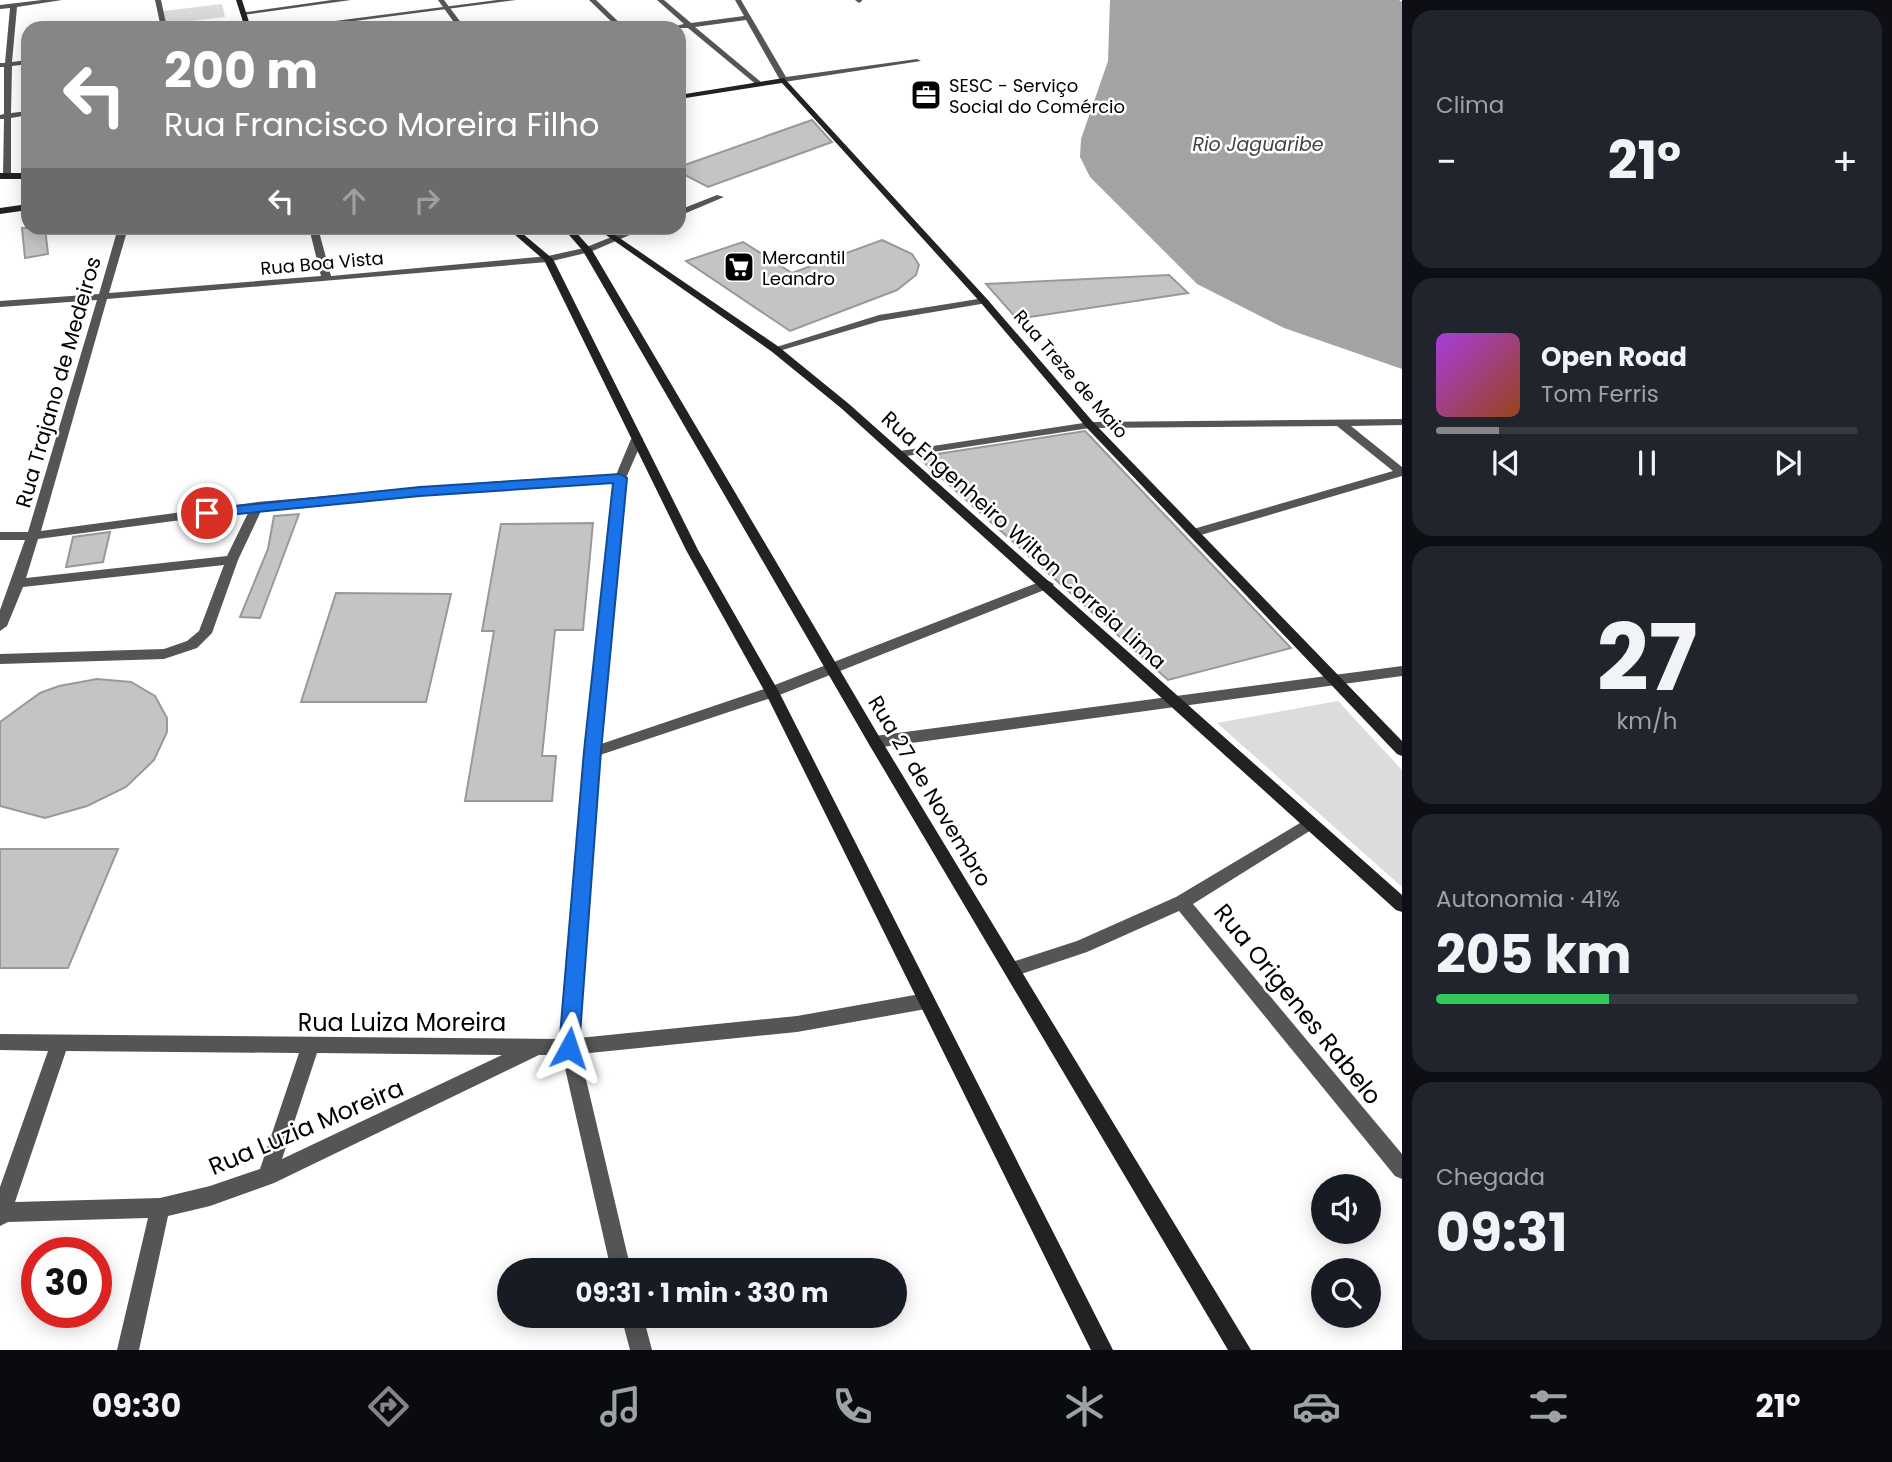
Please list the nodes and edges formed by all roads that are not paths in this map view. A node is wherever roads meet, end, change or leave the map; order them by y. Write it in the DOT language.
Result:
graph roads {
  1 [pos="59,0"];
  2 [pos="158,0"];
  3 [pos="239,0"];
  4 [pos="348,0"];
  5 [pos="441,0"];
  6 [pos="513,0"];
  7 [pos="592,0"];
  8 [pos="660,0"];
  9 [pos="738,0"];
  10 [pos="14,5"];
  11 [pos="0,7"];
  12 [pos="446,8"];
  13 [pos="243,13"];
  14 [pos="748,18"];
  15 [pos="162,21"];
  16 [pos="246,21"];
  17 [pos="341,21"];
  18 [pos="456,21"];
  19 [pos="614,21"];
  20 [pos="685,21"];
  21 [pos="686,22"];
  22 [pos="690,25"];
  23 [pos="686,26"];
  24 [pos="916,61"];
  25 [pos="4,65"];
  26 [pos="784,80"];
  27 [pos="758,84"];
  28 [pos="686,96"];
  29 [pos="21,114"];
  30 [pos="10,116"];
  31 [pos="0,117"];
  32 [pos="4,176"];
  33 [pos="0,184"];
  34 [pos="720,197"];
  35 [pos="21,208"];
  36 [pos="686,210"];
  37 [pos="0,211"];
  38 [pos="121,235"];
  39 [pos="315,235"];
  40 [pos="520,235"];
  41 [pos="573,235"];
  42 [pos="612,235"];
  43 [pos="622,235"];
  44 [pos="616,237"];
  45 [pos="587,250"];
  46 [pos="548,259"];
  47 [pos="327,279"];
  48 [pos="102,297"];
  49 [pos="984,301"];
  50 [pos="0,304"];
  51 [pos="775,349"];
  52 [pos="1339,422"];
  53 [pos="1402,422"];
  54 [pos="1090,425"];
  55 [pos="637,439"];
  56 [pos="900,454"];
  57 [pos="1402,472"];
  58 [pos="620,478"];
  59 [pos="257,506"];
  60 [pos="1194,533"];
  61 [pos="0,536"];
  62 [pos="33,536"];
  63 [pos="232,560"];
  64 [pos="18,583"];
  65 [pos="1047,584"];
  66 [pos="0,626"];
  67 [pos="0,659"];
  68 [pos="833,668"];
  69 [pos="1402,671"];
  70 [pos="1336,681"];
  71 [pos="772,692"];
  72 [pos="1174,701"];
  73 [pos="875,741"];
  74 [pos="1402,750"];
  75 [pos="593,751"];
  76 [pos="1310,823"];
  77 [pos="1182,902"];
  78 [pos="1402,905"];
  79 [pos="1012,969"];
  80 [pos="926,1001"];
  81 [pos="60,1041"];
  82 [pos="0,1042"];
  83 [pos="310,1046"];
  84 [pos="535,1047"];
  85 [pos="569,1048"];
  86 [pos="1402,1169"];
  87 [pos="267,1176"];
  88 [pos="160,1209"];
  89 [pos="1,1214"];
  90 [pos="618,1258"];
  91 [pos="635,1328"];
  92 [pos="128,1350"];
  93 [pos="641,1350"];
  94 [pos="1102,1350"];
  95 [pos="1240,1350"];
  1 -- 10 [label="street"];
  2 -- 15 [label="street"];
  3 -- 13 [label="main road"];
  4 -- 13 [label="street"];
  5 -- 12 [label="street"];
  6 -- 12 [label="street"];
  7 -- 19 [label="street"];
  8 -- 20 [label="street"];
  9 -- 14 [label="street, Rua Treze de Maio"];
  10 -- 11 [label="street"];
  10 -- 25 [label="street"];
  12 -- 17 [label="street"];
  12 -- 18 [label="street"];
  13 -- 16 [label="main road"];
  14 -- 22 [label="street"];
  14 -- 26 [label="street, Rua Treze de Maio"];
  21 -- 22 [label="street"];
  22 -- 23 [label="street"];
  22 -- 27 [label="street"];
  24 -- 26 [label="street"];
  25 -- 30 [label="street"];
  26 -- 27 [label="main road"];
  26 -- 49 [label="main road, Rua Treze de Maio"];
  27 -- 28 [label="main road"];
  29 -- 30 [label="street"];
  30 -- 31 [label="street"];
  30 -- 32 [label="street"];
  32 -- 33 [label="main road"];
  34 -- 36 [label="street"];
  35 -- 37 [label="main road"];
  38 -- 48 [label="street, Rua Trajano de Medeiros"];
  39 -- 47 [label="street"];
  40 -- 46 [label="main road"];
  41 -- 45 [label="main road, Rua 27 de Novembro"];
  42 -- 44 [label="main road, Rua Engenheiro Wilton Correia Lima"];
  43 -- 44 [label="street, Rua Boa Vista"];
  44 -- 45 [label="street, Rua Boa Vista"];
  44 -- 51 [label="main road, Rua Engenheiro Wilton Correia Lima"];
  45 -- 46 [label="street, Rua Boa Vista"];
  45 -- 68 [label="main road, Rua 27 de Novembro"];
  46 -- 47 [label="street, Rua Boa Vista"];
  46 -- 55 [label="main road"];
  47 -- 48 [label="street, Rua Boa Vista"];
  48 -- 50 [label="street, Rua Boa Vista"];
  48 -- 62 [label="street, Rua Trajano de Medeiros"];
  49 -- 51 [label="street"];
  49 -- 54 [label="main road, Rua Treze de Maio"];
  51 -- 56 [label="main road, Rua Engenheiro Wilton Correia Lima"];
  52 -- 53 [label="street"];
  52 -- 54 [label="street"];
  52 -- 57 [label="street"];
  54 -- 56 [label="street"];
  54 -- 60 [label="main road, Rua Treze de Maio"];
  55 -- 58 [label="street"];
  55 -- 71 [label="main road"];
  56 -- 65 [label="main road, Rua Engenheiro Wilton Correia Lima"];
  57 -- 60 [label="street"];
  58 -- 59 [label="street"];
  58 -- 75 [label="street"];
  59 -- 62 [label="street"];
  59 -- 63 [label="street"];
  60 -- 70 [label="main road, Rua Treze de Maio"];
  61 -- 62 [label="street"];
  62 -- 64 [label="street, Rua Trajano de Medeiros"];
  63 -- 64 [label="street"];
  63 -- 67 [label="street"];
  64 -- 66 [label="street, Rua Trajano de Medeiros"];
  65 -- 68 [label="street"];
  65 -- 72 [label="main road, Rua Engenheiro Wilton Correia Lima"];
  68 -- 71 [label="street"];
  68 -- 73 [label="main road, Rua 27 de Novembro"];
  69 -- 70 [label="street"];
  70 -- 72 [label="street"];
  70 -- 74 [label="main road, Rua Treze de Maio"];
  71 -- 75 [label="street"];
  71 -- 80 [label="main road"];
  72 -- 73 [label="street"];
  72 -- 76 [label="main road, Rua Engenheiro Wilton Correia Lima"];
  73 -- 79 [label="main road, Rua 27 de Novembro"];
  75 -- 85 [label="street"];
  76 -- 77 [label="street"];
  76 -- 78 [label="main road, Rua Engenheiro Wilton Correia Lima"];
  77 -- 79 [label="street"];
  77 -- 86 [label="street, Rua Origenes Rabelo"];
  79 -- 95 [label="main road, Rua 27 de Novembro"];
  80 -- 85 [label="street, Rua Luiza Moreira"];
  80 -- 94 [label="main road"];
  81 -- 82 [label="street, Rua Luiza Moreira"];
  81 -- 83 [label="street, Rua Luiza Moreira"];
  81 -- 89 [label="street"];
  83 -- 84 [label="street, Rua Luiza Moreira"];
  83 -- 87 [label="street"];
  84 -- 85 [label="street, Rua Luiza Moreira"];
  84 -- 87 [label="street, Rua Luzia Moreira"];
  85 -- 90 [label="street"];
  87 -- 88 [label="street, Rua Luzia Moreira"];
  88 -- 89 [label="street, Rua Luzia Moreira"];
  88 -- 92 [label="street"];
  91 -- 93 [label="street"];
}
